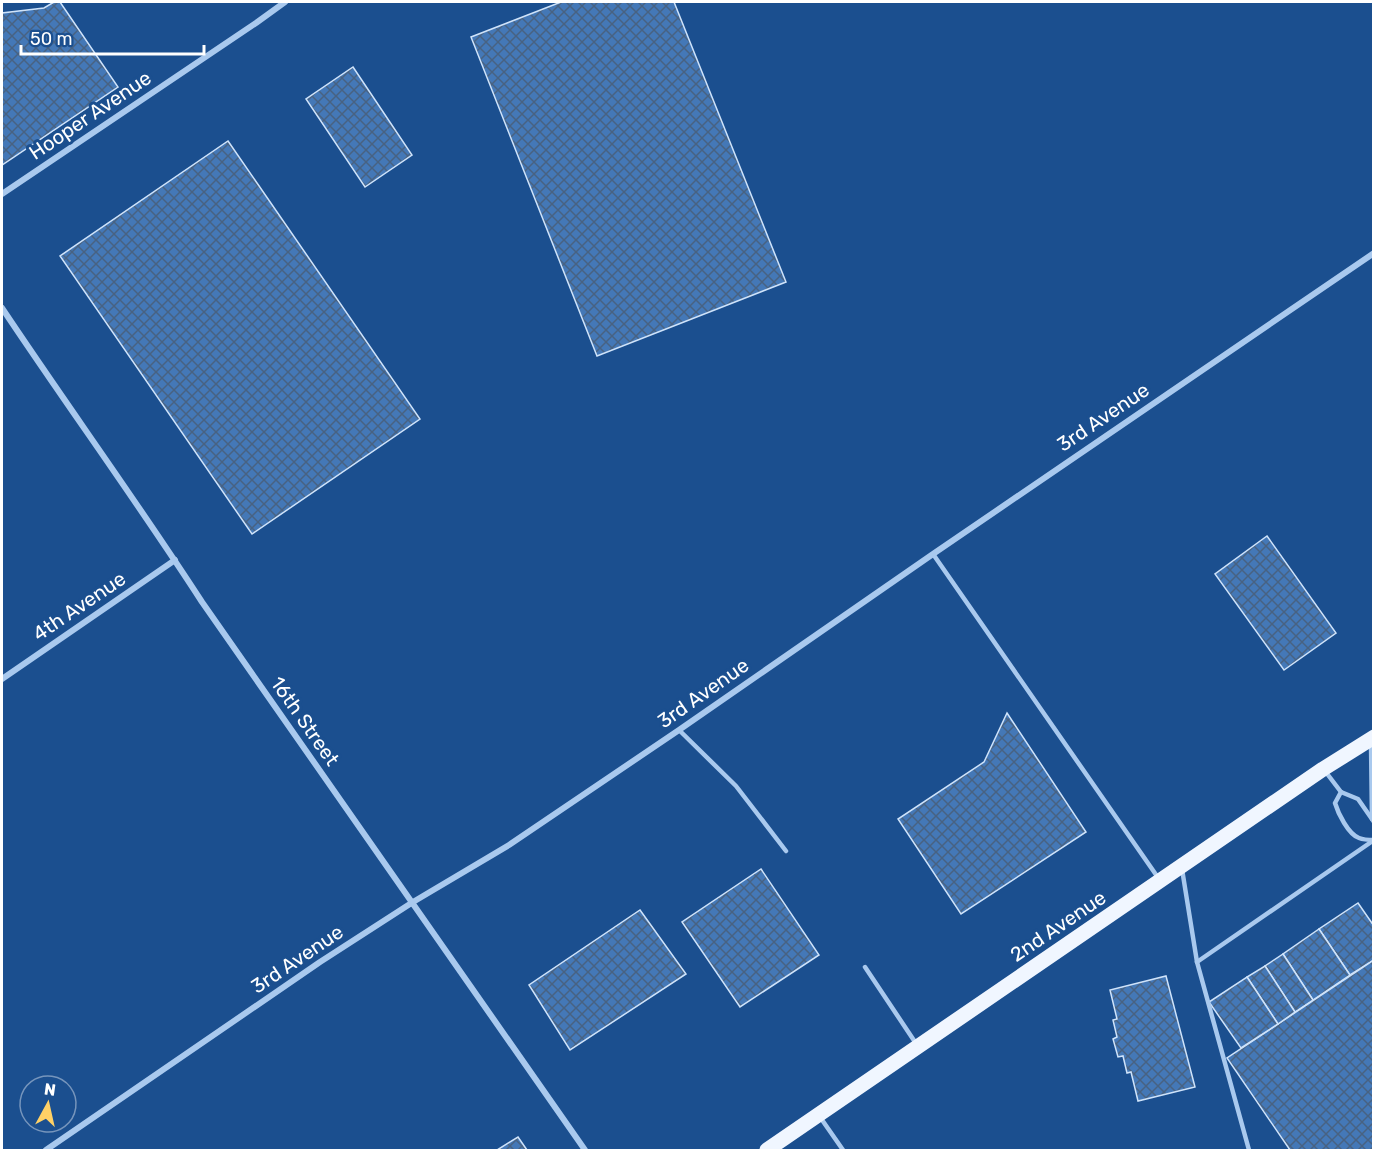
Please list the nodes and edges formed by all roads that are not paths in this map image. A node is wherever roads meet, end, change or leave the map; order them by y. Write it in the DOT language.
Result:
graph roads {
  1 [pos="285,2"];
  2 [pos="2,194"];
  3 [pos="1374,253"];
  4 [pos="2,308"];
  5 [pos="933,554"];
  6 [pos="175,560"];
  7 [pos="2,679"];
  8 [pos="679,730"];
  9 [pos="1372,738"];
  10 [pos="1323,769"];
  11 [pos="1341,792"];
  12 [pos="1373,821"];
  13 [pos="1374,840"];
  14 [pos="786,851"];
  15 [pos="1181,866"];
  16 [pos="1161,881"];
  17 [pos="413,902"];
  18 [pos="1197,962"];
  19 [pos="865,967"];
  20 [pos="918,1047"];
  21 [pos="818,1115"];
  22 [pos="46,1150"];
  23 [pos="585,1150"];
  24 [pos="766,1150"];
  25 [pos="843,1150"];
  26 [pos="1249,1150"];
  1 -- 2 [label="street, Hooper Avenue"];
  3 -- 5 [label="street, 3rd Avenue"];
  4 -- 6 [label="street, 16th Street"];
  5 -- 8 [label="street, 3rd Avenue"];
  5 -- 16 [label="lane"];
  6 -- 7 [label="street, 4th Avenue"];
  6 -- 17 [label="street, 16th Street"];
  8 -- 14 [label="lane"];
  8 -- 17 [label="street, 3rd Avenue"];
  9 -- 10 [label="main road, 2nd Avenue"];
  9 -- 12 [label="lane"];
  10 -- 11 [label="lane"];
  10 -- 15 [label="main road, 2nd Avenue"];
  11 -- 12 [label="lane"];
  11 -- 13 [label="lane"];
  13 -- 18 [label="lane"];
  15 -- 16 [label="main road, 2nd Avenue"];
  15 -- 18 [label="lane"];
  16 -- 20 [label="main road, 2nd Avenue"];
  17 -- 22 [label="street, 3rd Avenue"];
  17 -- 23 [label="street, 16th Street"];
  18 -- 26 [label="lane"];
  19 -- 20 [label="lane"];
  20 -- 21 [label="main road, 2nd Avenue"];
  21 -- 24 [label="main road, 2nd Avenue"];
  21 -- 25 [label="lane"];
}
